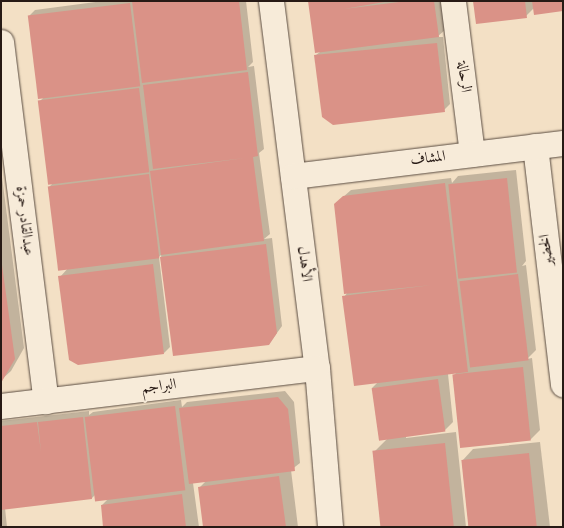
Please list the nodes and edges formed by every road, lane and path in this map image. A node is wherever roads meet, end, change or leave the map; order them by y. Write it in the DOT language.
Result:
graph roads {
  1 [pos="271,1"];
  2 [pos="453,1"];
  3 [pos="1,42"];
  4 [pos="563,143"];
  5 [pos="535,146"];
  6 [pos="472,154"];
  7 [pos="293,176"];
  8 [pos="317,368"];
  9 [pos="563,384"];
  10 [pos="46,401"];
  11 [pos="1,406"];
  12 [pos="327,487"];
  13 [pos="330,527"];
  14 [pos="336,527"];
  1 -- 7 [label="street, الأهدل"];
  2 -- 6 [label="street, الرحالة"];
  3 -- 10 [label="street, عبدالقادر حمزة"];
  4 -- 5 [label="street, المشاف"];
  5 -- 6 [label="street, المشاف"];
  5 -- 9 [label="street, الخضير"];
  6 -- 7 [label="street, المشاف"];
  7 -- 8 [label="street, الأهدل"];
  8 -- 10 [label="street, البراجم"];
  8 -- 12 [label="street, الأهدل"];
  10 -- 11 [label="street, البراجم"];
  12 -- 13 [label="street, الأهدل"];
  12 -- 14 [label="street"];
}
